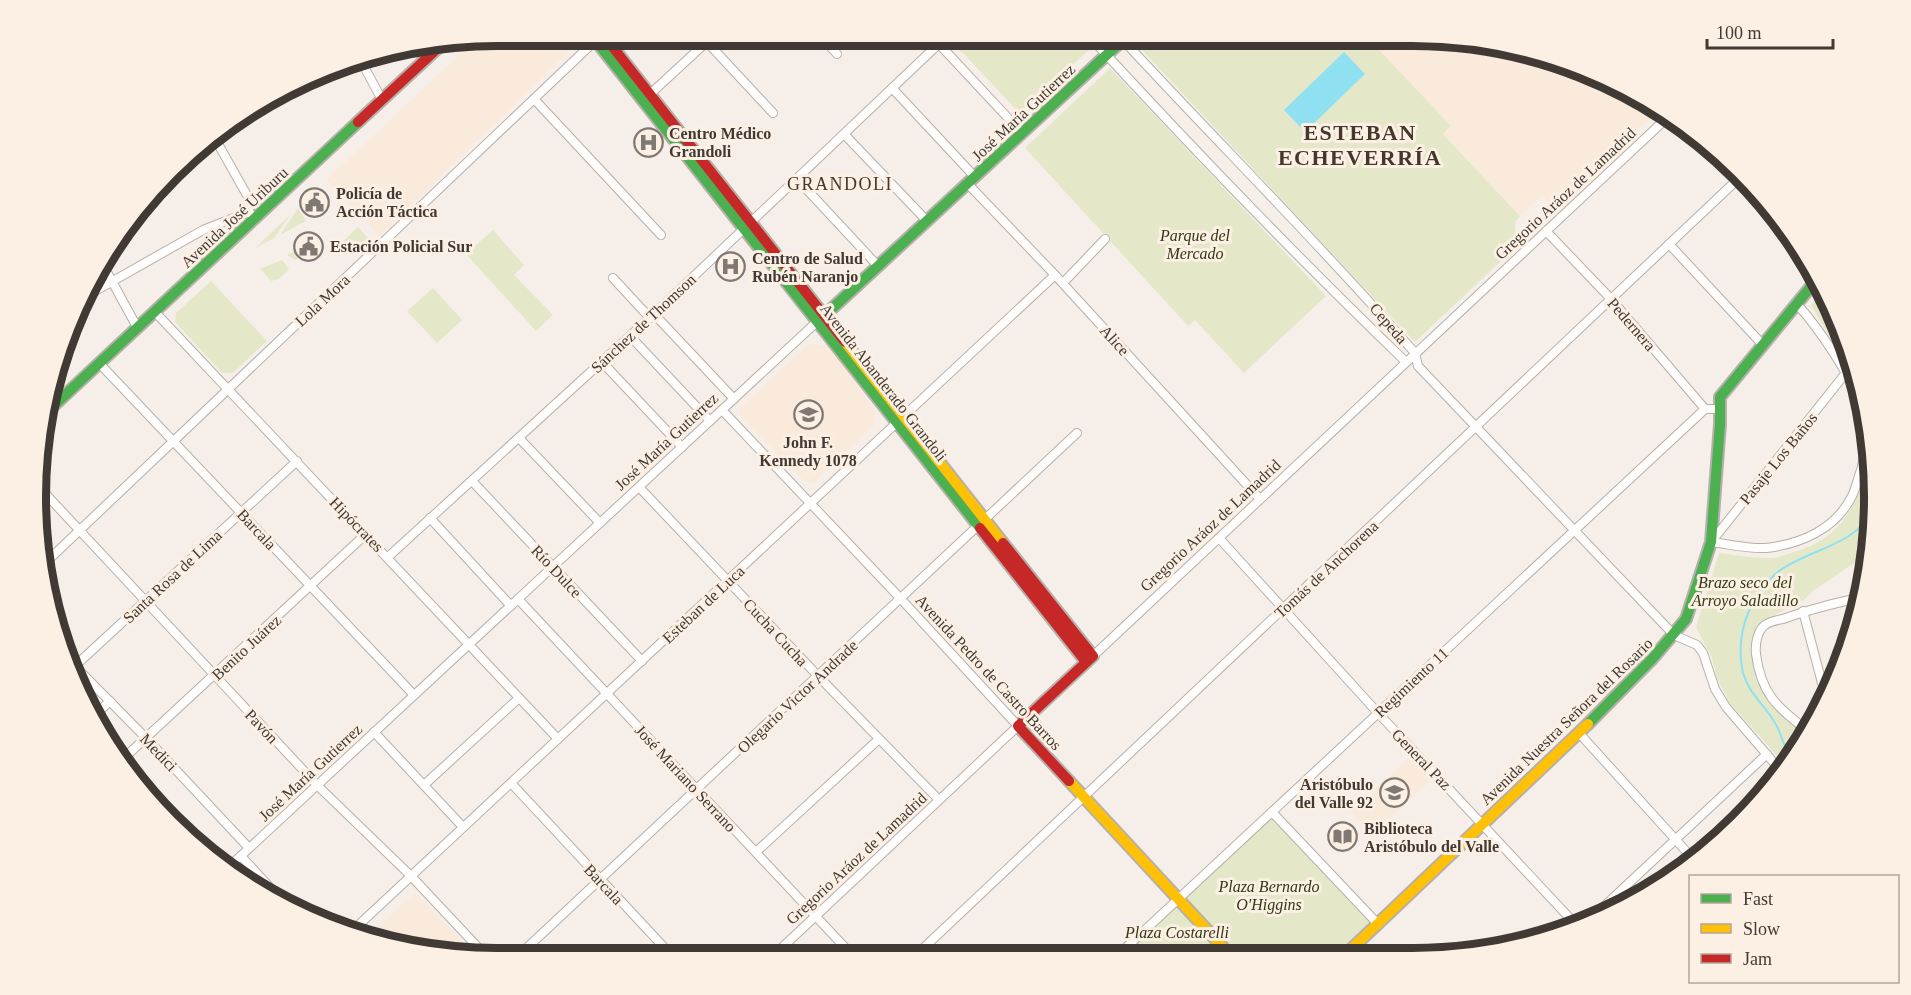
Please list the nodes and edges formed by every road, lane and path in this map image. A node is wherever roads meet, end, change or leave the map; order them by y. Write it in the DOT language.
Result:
graph roads {
  1 [pos="589,46"];
  2 [pos="605,46"];
  3 [pos="702,46"];
  4 [pos="716,46"];
  5 [pos="830,46"];
  6 [pos="937,46"];
  7 [pos="941,46"];
  8 [pos="1098,46"];
  9 [pos="1117,46"];
  10 [pos="1133,46"];
  11 [pos="435,51"];
  12 [pos="837,54"];
  13 [pos="1107,55"];
  14 [pos="364,67"];
  15 [pos="892,88"];
  16 [pos="646,97"];
  17 [pos="534,99"];
  18 [pos="382,100"];
  19 [pos="773,113"];
  20 [pos="1663,122"];
  21 [pos="1022,133"];
  22 [pos="844,134"];
  23 [pos="218,144"];
  24 [pos="797,179"];
  25 [pos="971,180"];
  26 [pos="1734,181"];
  27 [pos="252,215"];
  28 [pos="927,220"];
  29 [pos="747,226"];
  30 [pos="1546,231"];
  31 [pos="661,235"];
  32 [pos="1105,239"];
  33 [pos="1669,244"];
  34 [pos="878,266"];
  35 [pos="107,272"];
  36 [pos="1056,275"];
  37 [pos="613,278"];
  38 [pos="112,281"];
  39 [pos="1063,284"];
  40 [pos="1811,286"];
  41 [pos="98,290"];
  42 [pos="1611,299"];
  43 [pos="1796,303"];
  44 [pos="154,312"];
  45 [pos="652,316"];
  46 [pos="821,318"];
  47 [pos="137,327"];
  48 [pos="630,336"];
  49 [pos="1762,344"];
  50 [pos="1415,353"];
  51 [pos="1405,361"];
  52 [pos="602,362"];
  53 [pos="99,363"];
  54 [pos="1845,374"];
  55 [pos="1849,381"];
  56 [pos="228,389"];
  57 [pos="734,399"];
  58 [pos="57,403"];
  59 [pos="1705,409"];
  60 [pos="1720,409"];
  61 [pos="722,410"];
  62 [pos="900,420"];
  63 [pos="710,422"];
  64 [pos="1476,427"];
  65 [pos="1077,433"];
  66 [pos="519,438"];
  67 [pos="173,441"];
  68 [pos="682,447"];
  69 [pos="1863,458"];
  70 [pos="297,461"];
  71 [pos="472,481"];
  72 [pos="639,487"];
  73 [pos="46,495"];
  74 [pos="1260,499"];
  75 [pos="810,504"];
  76 [pos="241,513"];
  77 [pos="430,518"];
  78 [pos="600,523"];
  79 [pos="982,523"];
  80 [pos="1574,530"];
  81 [pos="80,531"];
  82 [pos="366,534"];
  83 [pos="1219,538"];
  84 [pos="1711,542"];
  85 [pos="388,557"];
  86 [pos="50,558"];
  87 [pos="553,567"];
  88 [pos="728,580"];
  89 [pos="310,586"];
  90 [pos="901,598"];
  91 [pos="518,599"];
  92 [pos="1853,599"];
  93 [pos="145,601"];
  94 [pos="511,606"];
  95 [pos="1284,608"];
  96 [pos="1803,611"];
  97 [pos="1674,635"];
  98 [pos="469,644"];
  99 [pos="1089,659"];
  100 [pos="642,661"];
  101 [pos="78,663"];
  102 [pos="83,674"];
  103 [pos="215,675"];
  104 [pos="818,676"];
  105 [pos="1823,686"];
  106 [pos="607,693"];
  107 [pos="414,695"];
  108 [pos="519,698"];
  109 [pos="110,701"];
  110 [pos="100,710"];
  111 [pos="1378,713"];
  112 [pos="1018,726"];
  113 [pos="1802,726"];
  114 [pos="375,732"];
  115 [pos="1579,733"];
  116 [pos="146,738"];
  117 [pos="558,739"];
  118 [pos="879,739"];
  119 [pos="1767,754"];
  120 [pos="128,755"];
  121 [pos="1776,765"];
  122 [pos="511,783"];
  123 [pos="424,785"];
  124 [pos="318,786"];
  125 [pos="697,789"];
  126 [pos="1084,797"];
  127 [pos="939,800"];
  128 [pos="1272,812"];
  129 [pos="1483,823"];
  130 [pos="463,827"];
  131 [pos="1675,839"];
  132 [pos="249,848"];
  133 [pos="756,852"];
  134 [pos="1689,854"];
  135 [pos="241,856"];
  136 [pos="234,863"];
  137 [pos="411,876"];
  138 [pos="600,879"];
  139 [pos="268,886"];
  140 [pos="1178,899"];
  141 [pos="1604,906"];
  142 [pos="816,916"];
  143 [pos="1571,920"];
  144 [pos="1378,924"];
  145 [pos="357,926"];
  146 [pos="479,948"];
  147 [pos="527,948"];
  148 [pos="665,948"];
  149 [pos="782,948"];
  150 [pos="846,948"];
  151 [pos="924,948"];
  152 [pos="1126,948"];
  153 [pos="1224,948"];
  154 [pos="1352,948"];
  1 -- 17 [label="street, Lola Mora"];
  2 -- 16 [label="street, Avenida Abanderado Grandoli"];
  3 -- 16 [label="street"];
  4 -- 19 [label="street"];
  5 -- 12 [label="street"];
  6 -- 15 [label="street, Sánchez de Thomson"];
  7 -- 21 [label="street"];
  8 -- 13 [label="street, Cepeda"];
  9 -- 13 [label="street, José María Gutierrez"];
  10 -- 50 [label="street, Cepeda"];
  11 -- 18 [label="street, Avenida José Uriburu"];
  13 -- 21 [label="street, José María Gutierrez"];
  13 -- 51 [label="street, Cepeda"];
  14 -- 18 [label="street"];
  15 -- 22 [label="street, Sánchez de Thomson"];
  15 -- 25 [label="street, Alice"];
  16 -- 29 [label="street, Avenida Abanderado Grandoli"];
  17 -- 31 [label="street"];
  17 -- 56 [label="street, Lola Mora"];
  18 -- 27 [label="street, Avenida José Uriburu"];
  20 -- 30 [label="street, Gregorio Aráoz de Lamadrid"];
  21 -- 25 [label="street, José María Gutierrez"];
  22 -- 24 [label="street, Sánchez de Thomson"];
  22 -- 28 [label="street"];
  23 -- 27 [label="street"];
  24 -- 29 [label="street, Sánchez de Thomson"];
  24 -- 34 [label="street"];
  25 -- 28 [label="street, José María Gutierrez"];
  25 -- 36 [label="street, Alice"];
  26 -- 33 [label="street, Tomás de Anchorena"];
  27 -- 38 [label="street"];
  27 -- 44 [label="street, Avenida José Uriburu"];
  28 -- 34 [label="street, José María Gutierrez"];
  29 -- 45 [label="street, Sánchez de Thomson"];
  29 -- 46 [label="street, Avenida Abanderado Grandoli"];
  30 -- 42 [label="street, Pedernera"];
  30 -- 50 [label="street, Gregorio Aráoz de Lamadrid"];
  32 -- 39 [label="street"];
  33 -- 42 [label="street, Tomás de Anchorena"];
  33 -- 49 [label="street"];
  34 -- 46 [label="street, José María Gutierrez"];
  35 -- 38 [label="street"];
  36 -- 39 [label="street, Alice"];
  36 -- 62 [label="street, Esteban de Luca"];
  37 -- 45 [label="street"];
  38 -- 41 [label="street"];
  38 -- 47 [label="street"];
  39 -- 74 [label="street, Alice"];
  40 -- 43 [label="street, Avenida Nuestra Señora del Rosario"];
  42 -- 59 [label="street, Pedernera"];
  42 -- 64 [label="street, Tomás de Anchorena"];
  43 -- 49 [label="street, Avenida Nuestra Señora del Rosario"];
  43 -- 54 [label="street"];
  44 -- 47 [label="street, Avenida José Uriburu"];
  44 -- 56 [label="street, Hipócrates"];
  45 -- 48 [label="street, Sánchez de Thomson"];
  45 -- 57 [label="street"];
  46 -- 57 [label="street, José María Gutierrez"];
  46 -- 62 [label="street, Avenida Abanderado Grandoli"];
  47 -- 53 [label="street, Avenida José Uriburu"];
  48 -- 52 [label="street, Sánchez de Thomson"];
  48 -- 63 [label="street"];
  49 -- 60 [label="street, Avenida Nuestra Señora del Rosario"];
  50 -- 51 [label="street, Gregorio Aráoz de Lamadrid"];
  50 -- 64 [label="street, Cepeda"];
  51 -- 74 [label="street, Gregorio Aráoz de Lamadrid"];
  52 -- 66 [label="street, Sánchez de Thomson"];
  52 -- 68 [label="street"];
  53 -- 58 [label="street, Avenida José Uriburu"];
  53 -- 67 [label="street, Barcala"];
  54 -- 55 [label="street"];
  54 -- 84 [label="street, Pasaje Los Baños"];
  56 -- 67 [label="street, Lola Mora"];
  56 -- 70 [label="street, Hipócrates"];
  57 -- 61 [label="street, José María Gutierrez"];
  59 -- 60 [label="street"];
  59 -- 80 [label="street, Regimiento 11"];
  60 -- 84 [label="street, Avenida Nuestra Señora del Rosario"];
  61 -- 63 [label="street, José María Gutierrez"];
  61 -- 75 [label="street, Avenida Pedro de Castro Barros"];
  62 -- 75 [label="street, Esteban de Luca"];
  62 -- 79 [label="street, Avenida Abanderado Grandoli"];
  63 -- 68 [label="street, José María Gutierrez"];
  64 -- 80 [label="street, Cepeda"];
  64 -- 95 [label="street, Tomás de Anchorena"];
  65 -- 79 [label="street, Olegario Victor Andrade"];
  66 -- 71 [label="street, Sánchez de Thomson"];
  66 -- 78 [label="street"];
  67 -- 76 [label="street, Barcala"];
  67 -- 81 [label="street, Lola Mora"];
  68 -- 72 [label="street, José María Gutierrez"];
  69 -- 84 [label="street"];
  70 -- 76 [label="street, Santa Rosa de Lima"];
  70 -- 82 [label="street, Hipócrates"];
  71 -- 77 [label="street, Sánchez de Thomson"];
  71 -- 87 [label="street, Río Dulce"];
  72 -- 78 [label="street, José María Gutierrez"];
  72 -- 88 [label="street, Cucha Cucha"];
  73 -- 81 [label="street, Pavón"];
  74 -- 83 [label="street, Gregorio Aráoz de Lamadrid"];
  75 -- 88 [label="street, Esteban de Luca"];
  75 -- 90 [label="street, Avenida Pedro de Castro Barros"];
  76 -- 89 [label="street, Barcala"];
  76 -- 93 [label="street, Santa Rosa de Lima"];
  77 -- 85 [label="street, Sánchez de Thomson"];
  77 -- 94 [label="street"];
  78 -- 87 [label="street, José María Gutierrez"];
  79 -- 90 [label="street, Olegario Victor Andrade"];
  79 -- 99 [label="street, Avenida Abanderado Grandoli"];
  80 -- 97 [label="street, Cepeda"];
  80 -- 111 [label="street, Regimiento 11"];
  81 -- 86 [label="street, Lola Mora"];
  81 -- 93 [label="street, Pavón"];
  82 -- 85 [label="street, Hipócrates"];
  82 -- 89 [label="street, Benito Juárez"];
  83 -- 95 [label="street, General Paz"];
  83 -- 99 [label="street, Gregorio Aráoz de Lamadrid"];
  84 -- 97 [label="street, Avenida Nuestra Señora del Rosario"];
  85 -- 98 [label="street, Hipócrates"];
  87 -- 91 [label="street, José María Gutierrez"];
  87 -- 100 [label="street, Río Dulce"];
  88 -- 100 [label="street, Esteban de Luca"];
  88 -- 104 [label="street, Cucha Cucha"];
  89 -- 103 [label="street, Benito Juárez"];
  89 -- 107 [label="street, Barcala"];
  90 -- 104 [label="street, Olegario Victor Andrade"];
  90 -- 112 [label="street, Avenida Pedro de Castro Barros"];
  91 -- 94 [label="street, José María Gutierrez"];
  91 -- 106 [label="street, José Mariano Serrano"];
  92 -- 96 [label="street"];
  93 -- 101 [label="street, Santa Rosa de Lima"];
  93 -- 103 [label="street, Pavón"];
  94 -- 98 [label="street, José María Gutierrez"];
  95 -- 111 [label="street, General Paz"];
  95 -- 126 [label="street, Tomás de Anchorena"];
  96 -- 105 [label="street"];
  96 -- 113 [label="street"];
  97 -- 115 [label="street, Avenida Nuestra Señora del Rosario"];
  97 -- 119 [label="street, Cepeda"];
  98 -- 107 [label="street, José María Gutierrez"];
  98 -- 108 [label="street, Hipócrates"];
  99 -- 112 [label="street, Gregorio Aráoz de Lamadrid"];
  100 -- 106 [label="street, Esteban de Luca"];
  102 -- 109 [label="street, Medici"];
  103 -- 116 [label="street, Benito Juárez"];
  103 -- 124 [label="street, Pavón"];
  104 -- 118 [label="street, Cucha Cucha"];
  104 -- 125 [label="street, Olegario Victor Andrade"];
  106 -- 117 [label="street, Esteban de Luca"];
  106 -- 125 [label="street, José Mariano Serrano"];
  107 -- 114 [label="street, José María Gutierrez"];
  108 -- 117 [label="street, Hipócrates"];
  108 -- 123 [label="street"];
  109 -- 110 [label="street"];
  109 -- 116 [label="street, Medici"];
  111 -- 128 [label="street, Regimiento 11"];
  111 -- 129 [label="street, General Paz"];
  112 -- 126 [label="street, Avenida Pedro de Castro Barros"];
  112 -- 127 [label="street, Gregorio Aráoz de Lamadrid"];
  114 -- 123 [label="street"];
  114 -- 124 [label="street, José María Gutierrez"];
  115 -- 129 [label="street, Avenida Nuestra Señora del Rosario"];
  115 -- 131 [label="street"];
  116 -- 120 [label="street, Benito Juárez"];
  116 -- 132 [label="street, Medici"];
  117 -- 122 [label="street, Esteban de Luca"];
  118 -- 127 [label="street, Cucha Cucha"];
  118 -- 133 [label="street"];
  119 -- 121 [label="street, Cepeda"];
  119 -- 131 [label="street"];
  122 -- 130 [label="street, Esteban de Luca"];
  122 -- 138 [label="street, Barcala"];
  123 -- 130 [label="street"];
  124 -- 132 [label="street, José María Gutierrez"];
  124 -- 137 [label="street, Pavón"];
  125 -- 133 [label="street, José Mariano Serrano"];
  125 -- 138 [label="street, Olegario Victor Andrade"];
  126 -- 140 [label="street, Avenida Pedro de Castro Barros"];
  126 -- 151 [label="street, Tomás de Anchorena"];
  127 -- 142 [label="street, Gregorio Aráoz de Lamadrid"];
  128 -- 140 [label="street, Regimiento 11"];
  128 -- 144 [label="street"];
  129 -- 143 [label="street, General Paz"];
  129 -- 144 [label="street, Avenida Nuestra Señora del Rosario"];
  130 -- 137 [label="street, Esteban de Luca"];
  131 -- 134 [label="street"];
  131 -- 141 [label="street"];
  132 -- 135 [label="street, José María Gutierrez"];
  133 -- 142 [label="street, José Mariano Serrano"];
  135 -- 136 [label="street, José María Gutierrez"];
  135 -- 139 [label="street"];
  137 -- 145 [label="street, Esteban de Luca"];
  137 -- 146 [label="street, Pavón"];
  138 -- 147 [label="street, Olegario Victor Andrade"];
  138 -- 148 [label="street, Barcala"];
  140 -- 152 [label="street, Regimiento 11"];
  140 -- 153 [label="street, Avenida Pedro de Castro Barros"];
  142 -- 149 [label="street, Gregorio Aráoz de Lamadrid"];
  142 -- 150 [label="street, José Mariano Serrano"];
  144 -- 154 [label="street, Avenida Nuestra Señora del Rosario"];
}
